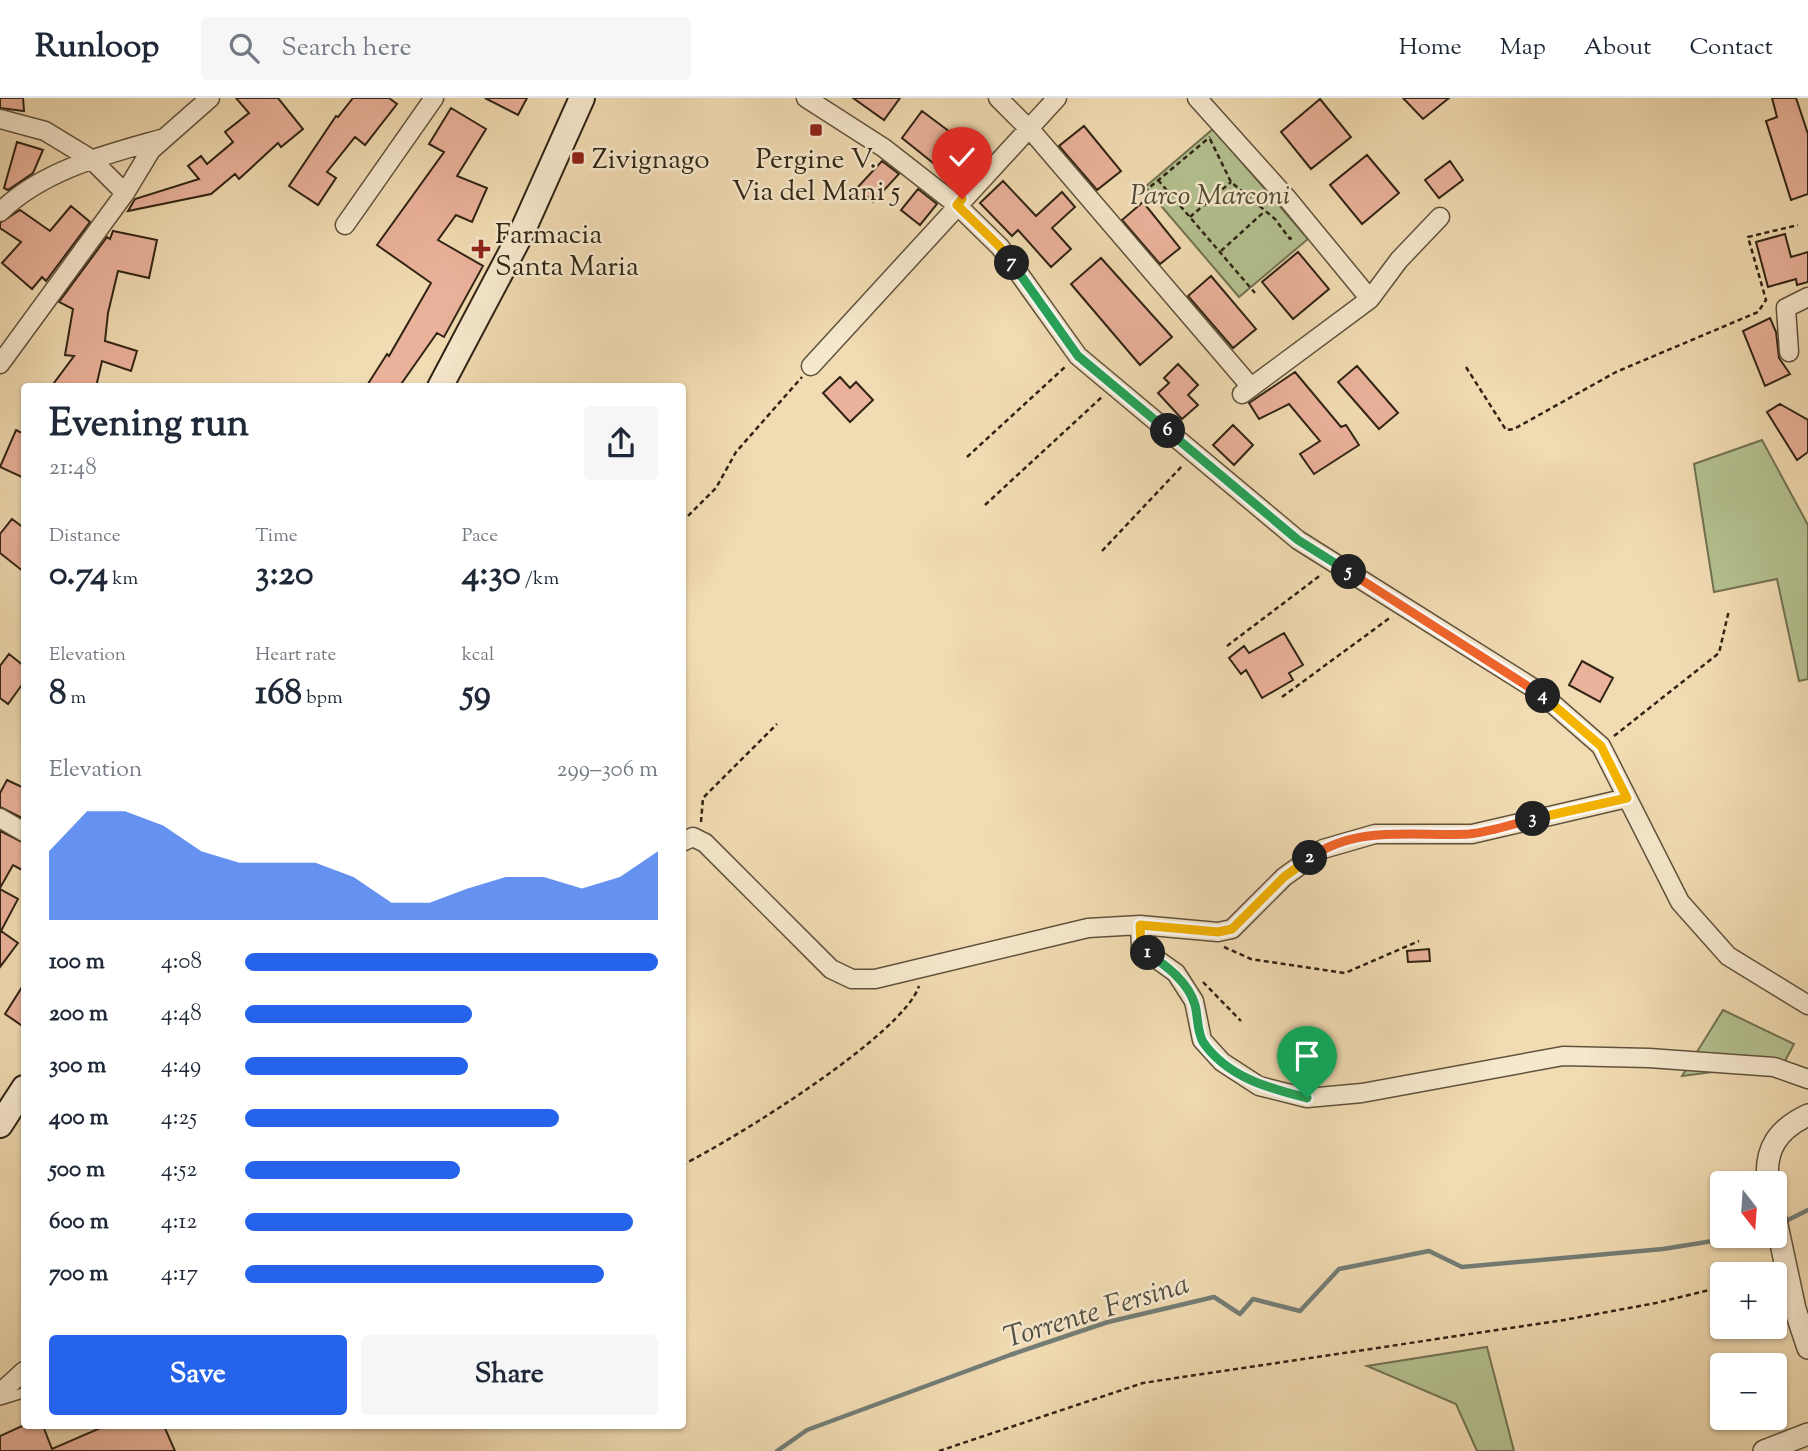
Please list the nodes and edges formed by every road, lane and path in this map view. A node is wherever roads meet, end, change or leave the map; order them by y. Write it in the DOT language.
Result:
graph roads {
  1 [pos="210,98"];
  2 [pos="434,98"];
  3 [pos="582,98"];
  4 [pos="806,98"];
  5 [pos="998,98"];
  6 [pos="1058,98"];
  7 [pos="1197,98"];
  8 [pos="0,119"];
  9 [pos="1029,128"];
  10 [pos="1213,133"];
  11 [pos="1210,137"];
  12 [pos="164,138"];
  13 [pos="91,159"];
  14 [pos="1158,180"];
  15 [pos="1231,182"];
  16 [pos="1144,192"];
  17 [pos="125,193"];
  18 [pos="957,205"];
  19 [pos="1265,211"];
  20 [pos="0,212"];
  21 [pos="1190,217"];
  22 [pos="1440,217"];
  23 [pos="345,225"];
  24 [pos="1798,225"];
  25 [pos="1299,230"];
  26 [pos="1220,252"];
  27 [pos="1255,293"];
  28 [pos="1808,297"];
  29 [pos="1370,299"];
  30 [pos="1789,352"];
  31 [pos="1078,356"];
  32 [pos="0,364"];
  33 [pos="811,366"];
  34 [pos="1466,367"];
  35 [pos="442,383"];
  36 [pos="1110,384"];
  37 [pos="1197,455"];
  38 [pos="967,457"];
  39 [pos="985,505"];
  40 [pos="686,518"];
  41 [pos="1102,551"];
  42 [pos="1336,564"];
  43 [pos="1405,608"];
  44 [pos="1729,610"];
  45 [pos="1227,646"];
  46 [pos="1282,697"];
  47 [pos="777,724"];
  48 [pos="1601,746"];
  49 [pos="1627,798"];
  50 [pos="0,818"];
  51 [pos="21,830"];
  52 [pos="688,840"];
  53 [pos="1140,925"];
  54 [pos="1218,932"];
  55 [pos="1419,941"];
  56 [pos="926,966"];
  57 [pos="1808,1005"];
  58 [pos="1808,1079"];
  59 [pos="21,1093"];
  60 [pos="1808,1115"];
  61 [pos="0,1125"];
  62 [pos="686,1162"];
  63 [pos="1768,1171"];
  64 [pos="1783,1248"];
  65 [pos="1710,1290"];
  66 [pos="1808,1348"];
  67 [pos="21,1374"];
  68 [pos="0,1393"];
  69 [pos="21,1394"];
  70 [pos="0,1400"];
  71 [pos="1808,1434"];
  72 [pos="939,1451"];
  73 [pos="1764,1451"];
  1 -- 12 [label="street"];
  2 -- 23 [label="street"];
  3 -- 35 [label="main road"];
  4 -- 18 [label="street"];
  5 -- 9 [label="street"];
  6 -- 9 [label="street"];
  7 -- 29 [label="street"];
  8 -- 13 [label="street"];
  9 -- 18 [label="street"];
  9 -- 29 [label="street"];
  10 -- 11 [label="path"];
  11 -- 14 [label="path"];
  11 -- 15 [label="path"];
  12 -- 13 [label="street"];
  12 -- 17 [label="street"];
  13 -- 17 [label="street"];
  13 -- 20 [label="street"];
  14 -- 16 [label="path"];
  14 -- 21 [label="path"];
  15 -- 19 [label="path"];
  15 -- 21 [label="path"];
  17 -- 32 [label="street"];
  18 -- 31 [label="street"];
  18 -- 33 [label="street"];
  19 -- 25 [label="path"];
  19 -- 26 [label="path"];
  21 -- 26 [label="path"];
  22 -- 29 [label="street"];
  24 -- 34 [label="path"];
  26 -- 27 [label="path"];
  28 -- 30 [label="street"];
  31 -- 36 [label="street"];
  31 -- 38 [label="path"];
  33 -- 40 [label="path"];
  36 -- 37 [label="street"];
  36 -- 39 [label="path"];
  37 -- 41 [label="path"];
  37 -- 42 [label="street"];
  42 -- 43 [label="street"];
  42 -- 45 [label="path"];
  43 -- 46 [label="path"];
  43 -- 48 [label="street"];
  44 -- 48 [label="path"];
  47 -- 52 [label="path"];
  48 -- 49 [label="street"];
  49 -- 54 [label="street"];
  49 -- 57 [label="street"];
  50 -- 51 [label="street"];
  52 -- 56 [label="street"];
  53 -- 54 [label="street"];
  53 -- 56 [label="street"];
  53 -- 58 [label="street"];
  54 -- 55 [label="path"];
  56 -- 62 [label="path"];
  59 -- 61 [label="main road"];
  60 -- 63 [label="street"];
  64 -- 66 [label="street"];
  65 -- 72 [label="path"];
  67 -- 68 [label="street"];
  69 -- 70 [label="lane"];
  71 -- 73 [label="street"];
}
